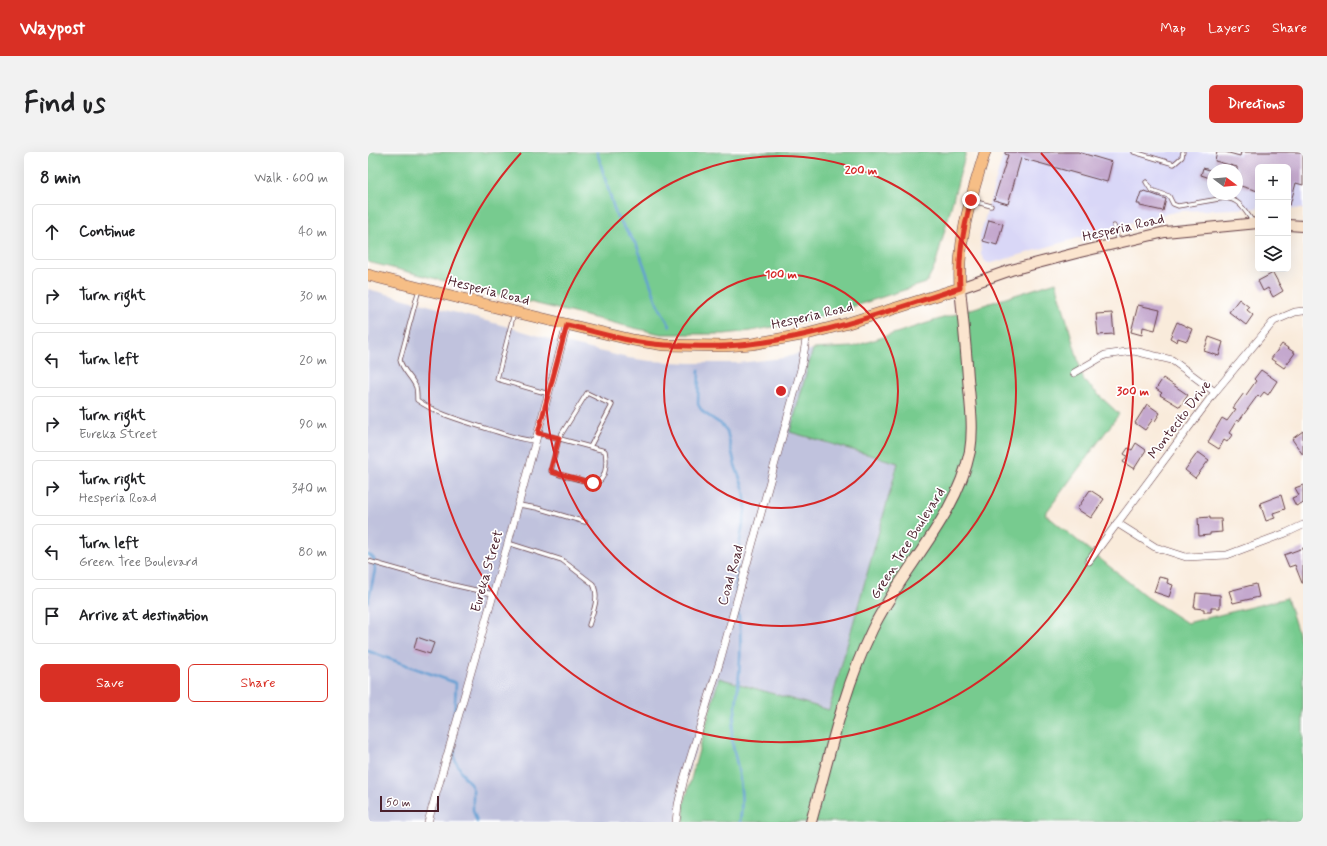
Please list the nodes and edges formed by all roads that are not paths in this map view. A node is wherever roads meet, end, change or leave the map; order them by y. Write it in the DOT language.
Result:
graph roads {
  1 [pos="985,152"];
  2 [pos="1134,152"];
  3 [pos="1183,152"];
  4 [pos="1146,182"];
  5 [pos="971,200"];
  6 [pos="991,206"];
  7 [pos="1255,222"];
  8 [pos="1255,223"];
  9 [pos="1291,225"];
  10 [pos="1114,226"];
  11 [pos="1303,226"];
  12 [pos="1118,243"];
  13 [pos="368,275"];
  14 [pos="420,288"];
  15 [pos="960,288"];
  16 [pos="1303,311"];
  17 [pos="515,312"];
  18 [pos="567,325"];
  19 [pos="807,334"];
  20 [pos="1074,373"];
  21 [pos="1215,392"];
  22 [pos="549,394"];
  23 [pos="538,433"];
  24 [pos="559,438"];
  25 [pos="536,441"];
  26 [pos="590,446"];
  27 [pos="519,505"];
  28 [pos="585,522"];
  29 [pos="1117,523"];
  30 [pos="1303,525"];
  31 [pos="508,543"];
  32 [pos="368,561"];
  33 [pos="1089,561"];
  34 [pos="493,594"];
  35 [pos="590,625"];
  36 [pos="428,822"];
  37 [pos="676,822"];
  38 [pos="810,822"];
  1 -- 5 [label="main road, Green Tree Boulevard"];
  2 -- 3 [label="lane"];
  4 -- 7 [label="lane"];
  5 -- 6 [label="lane"];
  5 -- 15 [label="main road, Green Tree Boulevard"];
  8 -- 12 [label="main road, Hesperia Road"];
  9 -- 11 [label="main road"];
  10 -- 12 [label="lane"];
  12 -- 15 [label="main road, Hesperia Road"];
  13 -- 14 [label="main road, Hesperia Road"];
  14 -- 17 [label="main road, Hesperia Road"];
  14 -- 25 [label="lane"];
  15 -- 19 [label="main road, Hesperia Road"];
  15 -- 38 [label="main road, Green Tree Boulevard"];
  16 -- 21 [label="street, Montecito Drive"];
  17 -- 18 [label="main road, Hesperia Road"];
  17 -- 22 [label="lane"];
  18 -- 19 [label="main road, Hesperia Road"];
  18 -- 22 [label="street, Eureka Street"];
  19 -- 37 [label="street, Coad Road"];
  20 -- 21 [label="street"];
  21 -- 29 [label="street, Montecito Drive"];
  22 -- 23 [label="street, Eureka Street"];
  23 -- 24 [label="lane"];
  23 -- 25 [label="street, Eureka Street"];
  24 -- 26 [label="lane"];
  24 -- 26 [label="lane"];
  24 -- 26 [label="lane"];
  25 -- 27 [label="street, Eureka Street"];
  27 -- 28 [label="lane"];
  27 -- 31 [label="street, Eureka Street"];
  29 -- 30 [label="street"];
  29 -- 33 [label="street, Montecito Drive"];
  31 -- 34 [label="street, Eureka Street"];
  31 -- 35 [label="lane"];
  32 -- 34 [label="lane"];
  34 -- 36 [label="street, Eureka Street"];
}
